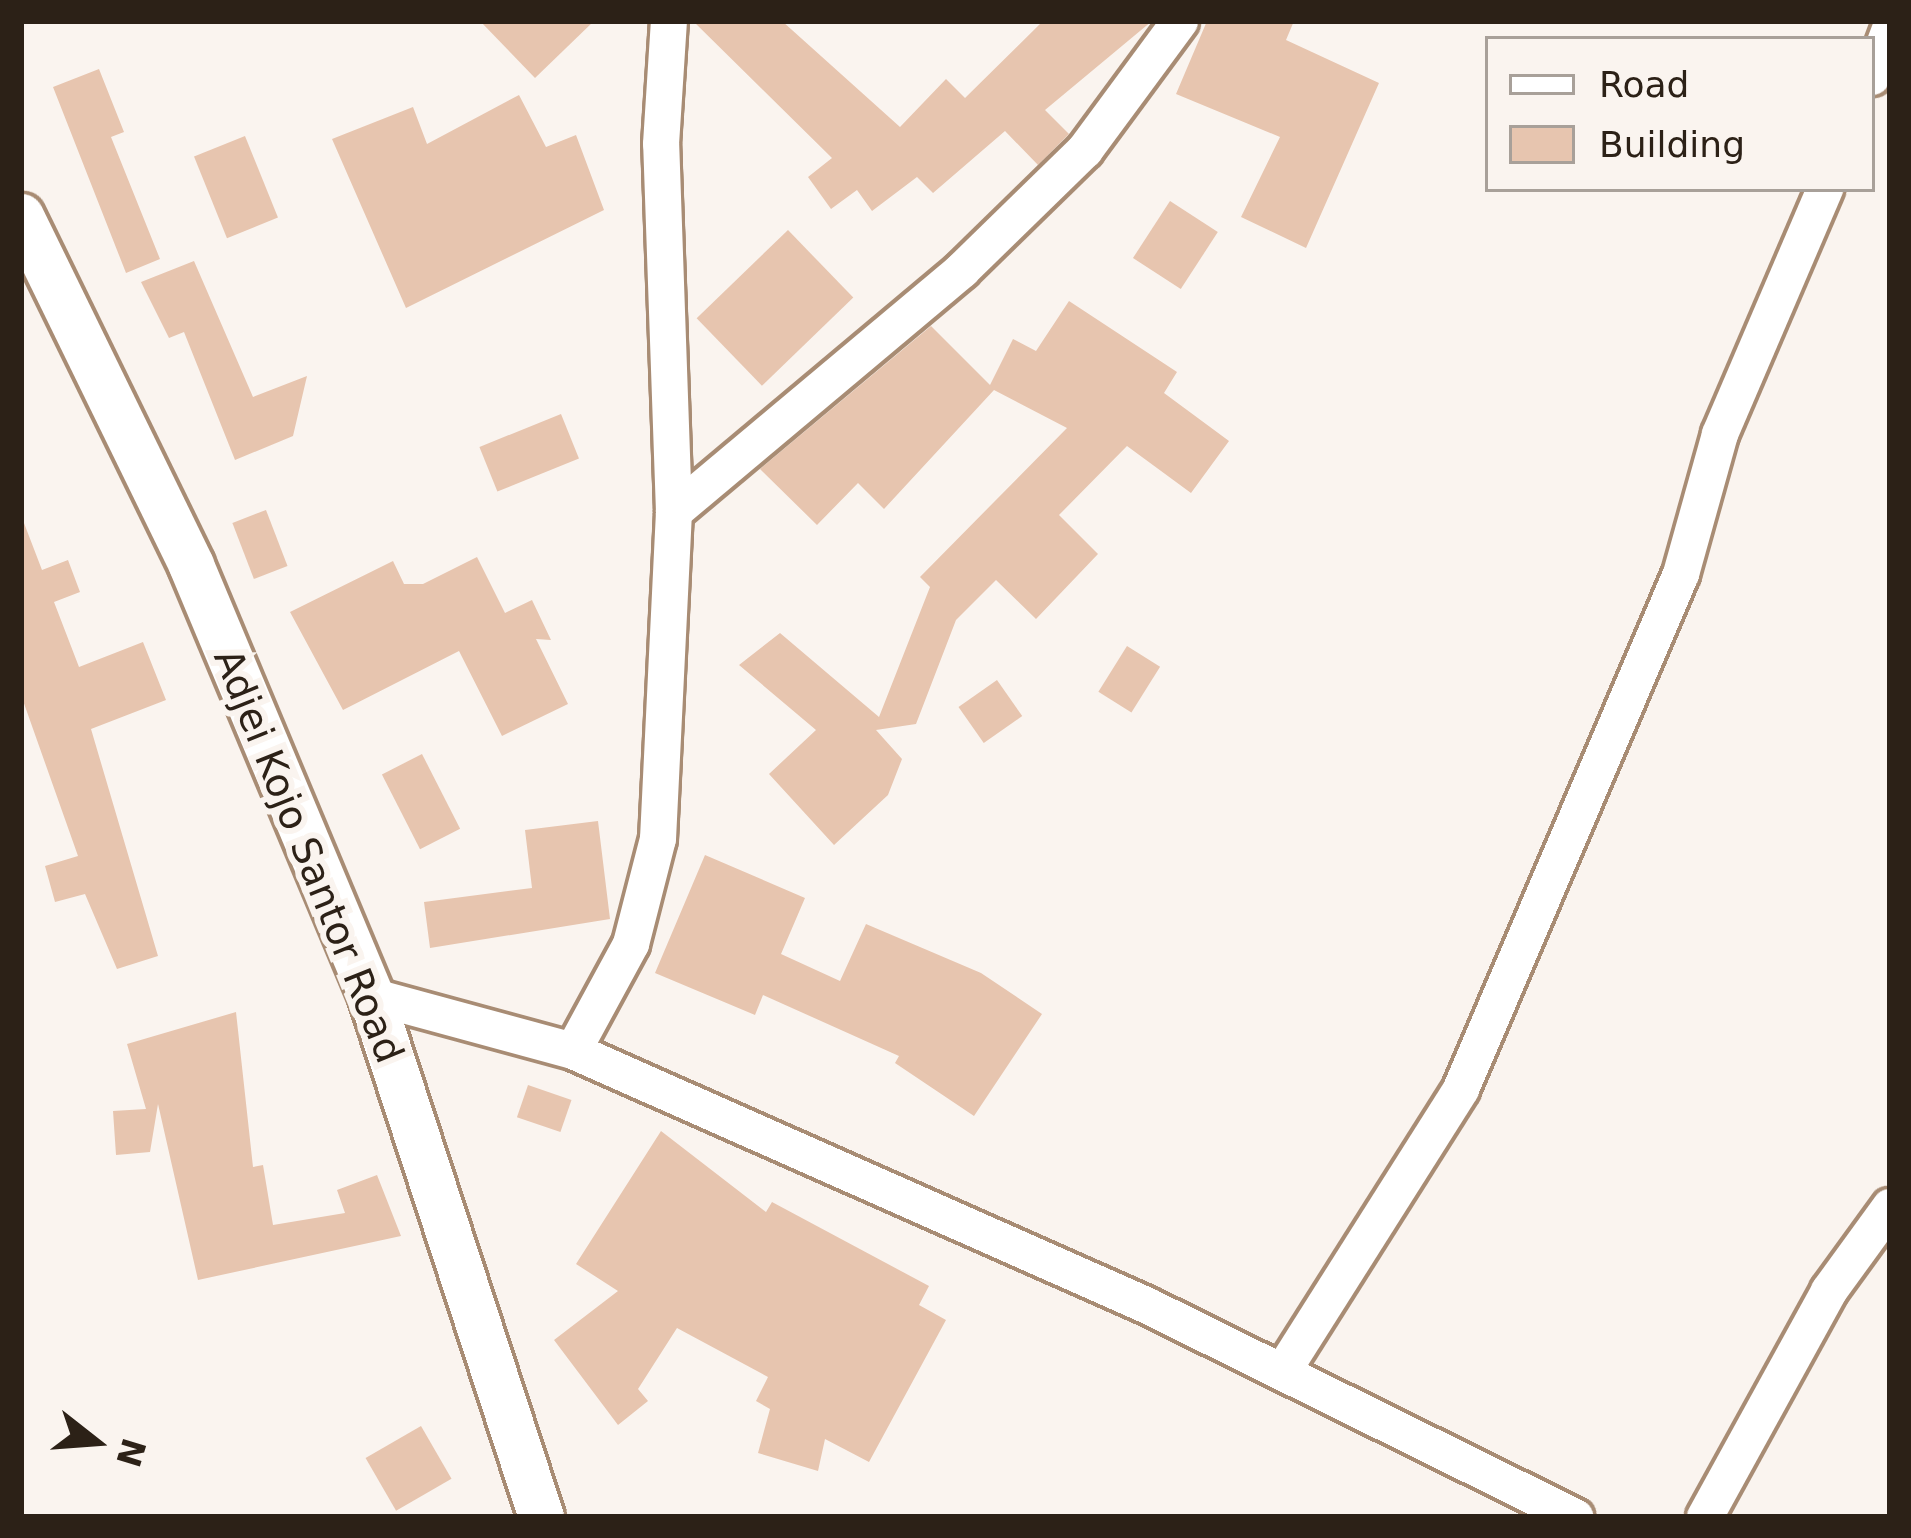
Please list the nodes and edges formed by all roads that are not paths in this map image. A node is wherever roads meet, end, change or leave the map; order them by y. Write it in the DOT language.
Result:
graph roads {
  1 [pos="669,21"];
  2 [pos="1180,21"];
  3 [pos="1890,29"];
  4 [pos="1875,69"];
  5 [pos="1824,192"];
  6 [pos="21,216"];
  7 [pos="674,512"];
  8 [pos="370,996"];
  9 [pos="573,1052"];
  10 [pos="1890,1208"];
  11 [pos="1283,1371"];
  12 [pos="541,1517"];
  13 [pos="1575,1517"];
  14 [pos="1705,1517"];
  1 -- 7 [label="street"];
  2 -- 7 [label="street"];
  3 -- 4 [label="street"];
  5 -- 11 [label="street"];
  6 -- 8 [label="street, Adjei Kojo Santor Road"];
  7 -- 9 [label="street"];
  8 -- 9 [label="street"];
  8 -- 12 [label="street, Adjei Kojo Santor Road"];
  9 -- 11 [label="street"];
  10 -- 14 [label="street"];
  11 -- 13 [label="street"];
}
